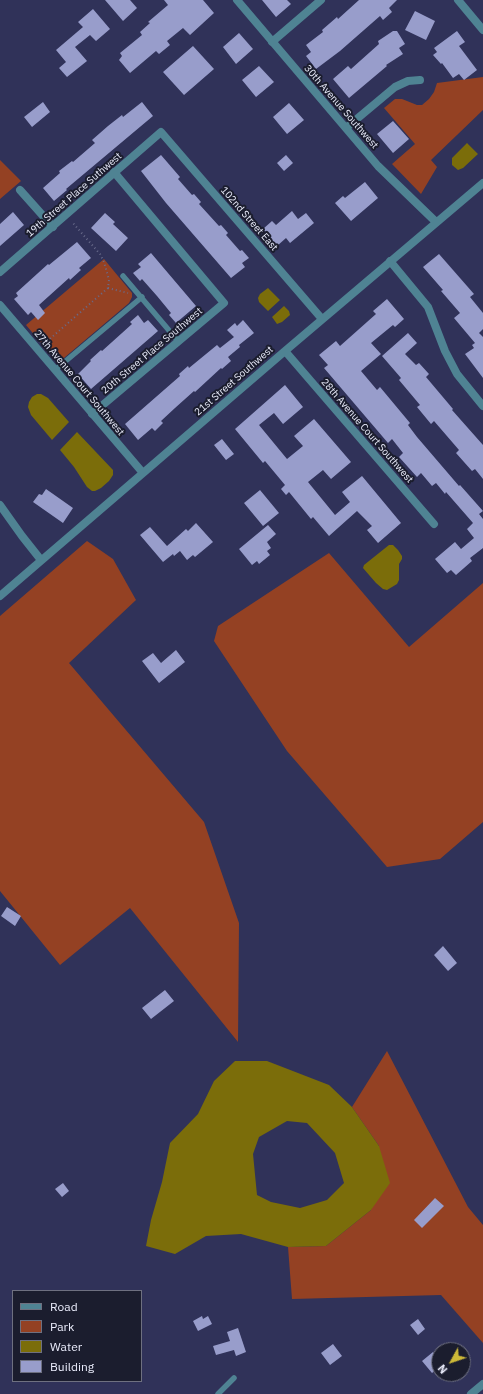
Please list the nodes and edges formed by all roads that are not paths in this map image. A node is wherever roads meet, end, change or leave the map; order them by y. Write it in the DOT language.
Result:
graph roads {
  1 [pos="237,0"];
  2 [pos="321,0"];
  3 [pos="458,0"];
  4 [pos="483,30"];
  5 [pos="272,42"];
  6 [pos="420,80"];
  7 [pos="346,128"];
  8 [pos="161,132"];
  9 [pos="114,172"];
  10 [pos="483,183"];
  11 [pos="20,190"];
  12 [pos="436,222"];
  13 [pos="53,227"];
  14 [pos="390,261"];
  15 [pos="0,272"];
  16 [pos="123,276"];
  17 [pos="142,297"];
  18 [pos="0,306"];
  19 [pos="322,319"];
  20 [pos="178,341"];
  21 [pos="285,351"];
  22 [pos="55,370"];
  23 [pos="482,401"];
  24 [pos="92,414"];
  25 [pos="143,473"];
  26 [pos="0,504"];
  27 [pos="434,524"];
  28 [pos="41,560"];
  29 [pos="0,596"];
  30 [pos="234,1378"];
  31 [pos="483,1384"];
  32 [pos="218,1394"];
  33 [pos="471,1394"];
  1 -- 5 [label="street, 30th Avenue Southwest"];
  2 -- 5 [label="street"];
  3 -- 4 [label="street"];
  5 -- 7 [label="street, 30th Avenue Southwest"];
  6 -- 7 [label="street"];
  7 -- 12 [label="street, 30th Avenue Southwest"];
  8 -- 9 [label="street, 19th Street Place Suthwest"];
  8 -- 19 [label="street, 102nd Street East"];
  9 -- 13 [label="street, 19th Street Place Suthwest"];
  9 -- 20 [label="street, 20th Street Place Southwest"];
  10 -- 12 [label="street, 21st Street Southwest"];
  11 -- 13 [label="street"];
  12 -- 14 [label="street, 21st Street Southwest"];
  13 -- 15 [label="street, 19th Street Place Suthwest"];
  14 -- 19 [label="street, 21st Street Southwest"];
  14 -- 23 [label="street"];
  16 -- 17 [label="lane"];
  17 -- 20 [label="lane"];
  17 -- 22 [label="lane"];
  18 -- 22 [label="street, 27th Avenue Court Southwest"];
  19 -- 21 [label="street, 21st Street Southwest"];
  20 -- 24 [label="street, 20th Street Place Southwest"];
  21 -- 25 [label="street, 21st Street Southwest"];
  21 -- 27 [label="street, 28th Avenue Court Southwest"];
  22 -- 24 [label="street, 27th Avenue Court Southwest"];
  24 -- 25 [label="street, 27th Avenue Court Southwest"];
  25 -- 28 [label="street, 21st Street Southwest"];
  26 -- 28 [label="street"];
  28 -- 29 [label="street, 21st Street Southwest"];
  30 -- 32 [label="lane"];
  31 -- 33 [label="street"];
}
